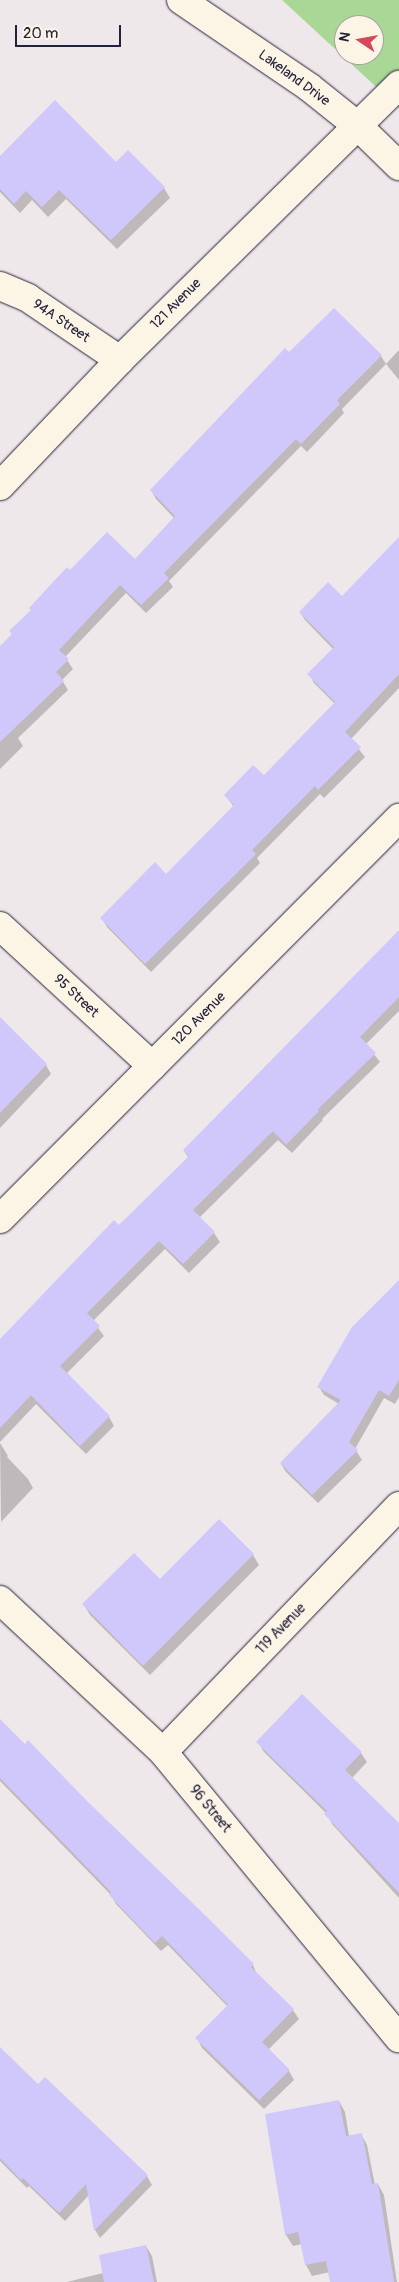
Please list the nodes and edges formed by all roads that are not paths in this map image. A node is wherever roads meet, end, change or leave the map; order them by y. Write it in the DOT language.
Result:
graph roads {
  1 [pos="181,0"];
  2 [pos="399,85"];
  3 [pos="358,127"];
  4 [pos="399,166"];
  5 [pos="0,286"];
  6 [pos="120,360"];
  7 [pos="0,486"];
  8 [pos="399,818"];
  9 [pos="0,926"];
  10 [pos="152,1066"];
  11 [pos="0,1219"];
  12 [pos="399,1506"];
  13 [pos="0,1600"];
  14 [pos="162,1752"];
  15 [pos="399,2038"];
  1 -- 3 [label="street, Lakeland Drive"];
  2 -- 3 [label="street, 121 Avenue"];
  3 -- 4 [label="street, Lakeland Drive"];
  3 -- 6 [label="street, 121 Avenue"];
  5 -- 6 [label="street, 94A Street"];
  6 -- 7 [label="street, 121 Avenue"];
  8 -- 10 [label="street, 120 Avenue"];
  9 -- 10 [label="street, 95 Street"];
  10 -- 11 [label="street, 120 Avenue"];
  12 -- 14 [label="street, 119 Avenue"];
  13 -- 14 [label="street, 96 Street"];
  14 -- 15 [label="street, 96 Street"];
}
